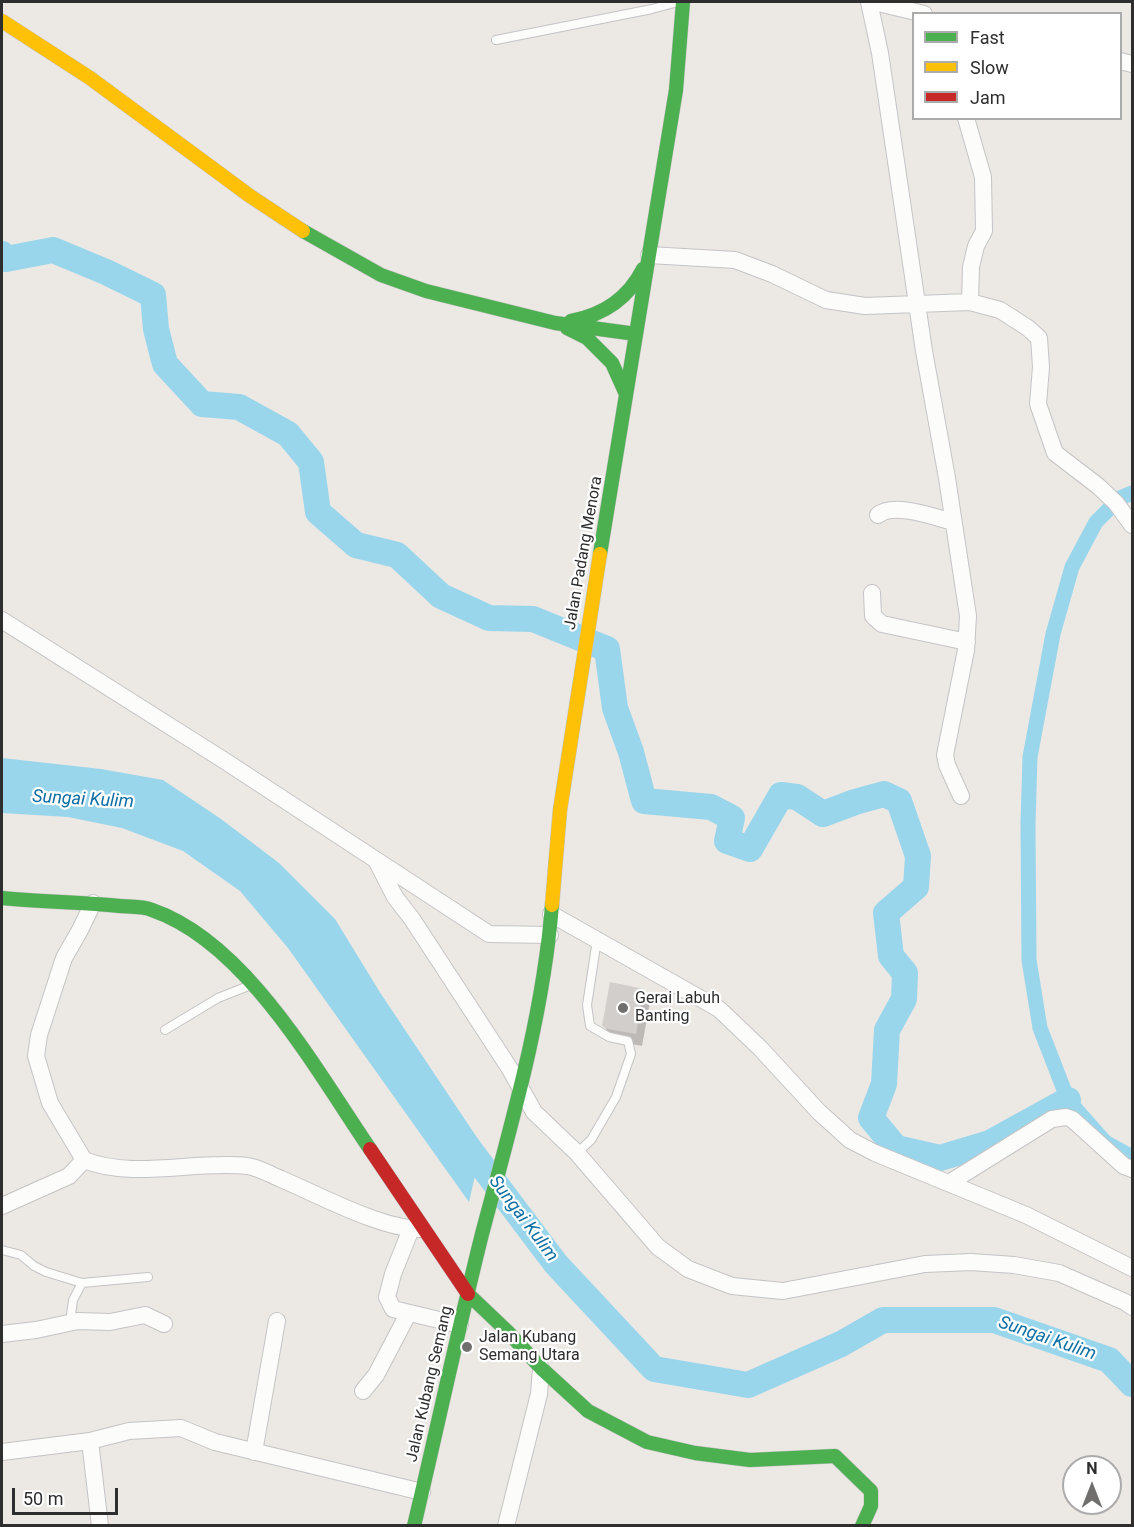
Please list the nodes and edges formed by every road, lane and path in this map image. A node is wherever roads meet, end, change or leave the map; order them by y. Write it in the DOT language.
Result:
graph roads {
  1 [pos="678,2"];
  2 [pos="683,2"];
  3 [pos="869,2"];
  4 [pos="874,2"];
  5 [pos="916,12"];
  6 [pos="2,21"];
  7 [pos="496,40"];
  8 [pos="967,120"];
  9 [pos="649,255"];
  10 [pos="970,302"];
  11 [pos="917,303"];
  12 [pos="555,323"];
  13 [pos="636,334"];
  14 [pos="626,394"];
  15 [pos="878,515"];
  16 [pos="953,522"];
  17 [pos="1132,525"];
  18 [pos="872,593"];
  19 [pos="2,620"];
  20 [pos="967,642"];
  21 [pos="962,796"];
  22 [pos="376,860"];
  23 [pos="2,898"];
  24 [pos="93,903"];
  25 [pos="551,914"];
  26 [pos="550,935"];
  27 [pos="597,940"];
  28 [pos="254,983"];
  29 [pos="165,1030"];
  30 [pos="519,1084"];
  31 [pos="513,1109"];
  32 [pos="577,1153"];
  33 [pos="84,1160"];
  34 [pos="1132,1169"];
  35 [pos="949,1183"];
  36 [pos="2,1206"];
  37 [pos="417,1229"];
  38 [pos="2,1250"];
  39 [pos="1132,1268"];
  40 [pos="148,1276"];
  41 [pos="82,1283"];
  42 [pos="468,1294"];
  43 [pos="1132,1307"];
  44 [pos="408,1314"];
  45 [pos="277,1321"];
  46 [pos="70,1322"];
  47 [pos="164,1324"];
  48 [pos="460,1325"];
  49 [pos="2,1334"];
  50 [pos="541,1368"];
  51 [pos="363,1392"];
  52 [pos="90,1441"];
  53 [pos="2,1452"];
  54 [pos="254,1452"];
  55 [pos="422,1492"];
  56 [pos="100,1526"];
  57 [pos="414,1526"];
  58 [pos="506,1526"];
  59 [pos="862,1526"];
  1 -- 7 [label="lane"];
  2 -- 9 [label="street, Jalan Padang Menora"];
  3 -- 11 [label="street"];
  4 -- 5 [label="street"];
  6 -- 12 [label="street"];
  8 -- 10 [label="street"];
  9 -- 11 [label="street"];
  9 -- 12 [label="street"];
  9 -- 13 [label="street, Jalan Padang Menora"];
  10 -- 11 [label="street"];
  10 -- 17 [label="street"];
  11 -- 16 [label="street"];
  12 -- 13 [label="street"];
  12 -- 14 [label="street"];
  13 -- 14 [label="street, Jalan Padang Menora"];
  14 -- 25 [label="street, Jalan Padang Menora"];
  15 -- 16 [label="street"];
  16 -- 20 [label="street"];
  18 -- 20 [label="street"];
  19 -- 22 [label="street"];
  20 -- 21 [label="street"];
  22 -- 26 [label="street"];
  22 -- 30 [label="street"];
  23 -- 24 [label="street"];
  24 -- 28 [label="street"];
  24 -- 33 [label="street"];
  25 -- 26 [label="street, Jalan Padang Menora"];
  25 -- 27 [label="street"];
  26 -- 30 [label="street, Jalan Padang Menora"];
  27 -- 32 [label="lane"];
  27 -- 35 [label="street"];
  28 -- 29 [label="lane"];
  28 -- 37 [label="street"];
  30 -- 31 [label="street, Jalan Padang Menora"];
  30 -- 32 [label="street"];
  31 -- 42 [label="street, Jalan Kubang Semang"];
  32 -- 43 [label="street"];
  33 -- 36 [label="street"];
  33 -- 37 [label="street"];
  34 -- 35 [label="street"];
  35 -- 39 [label="street"];
  37 -- 42 [label="street"];
  37 -- 44 [label="street"];
  38 -- 41 [label="lane"];
  40 -- 41 [label="lane"];
  41 -- 46 [label="lane"];
  42 -- 48 [label="street, Jalan Kubang Semang"];
  42 -- 50 [label="street"];
  44 -- 48 [label="street"];
  44 -- 51 [label="street"];
  45 -- 54 [label="street"];
  46 -- 47 [label="street"];
  46 -- 49 [label="street"];
  48 -- 55 [label="street, Jalan Kubang Semang"];
  50 -- 58 [label="street"];
  50 -- 59 [label="street"];
  52 -- 53 [label="street"];
  52 -- 54 [label="street"];
  52 -- 56 [label="street"];
  54 -- 55 [label="street"];
  55 -- 57 [label="street, Jalan Kubang Semang"];
}
